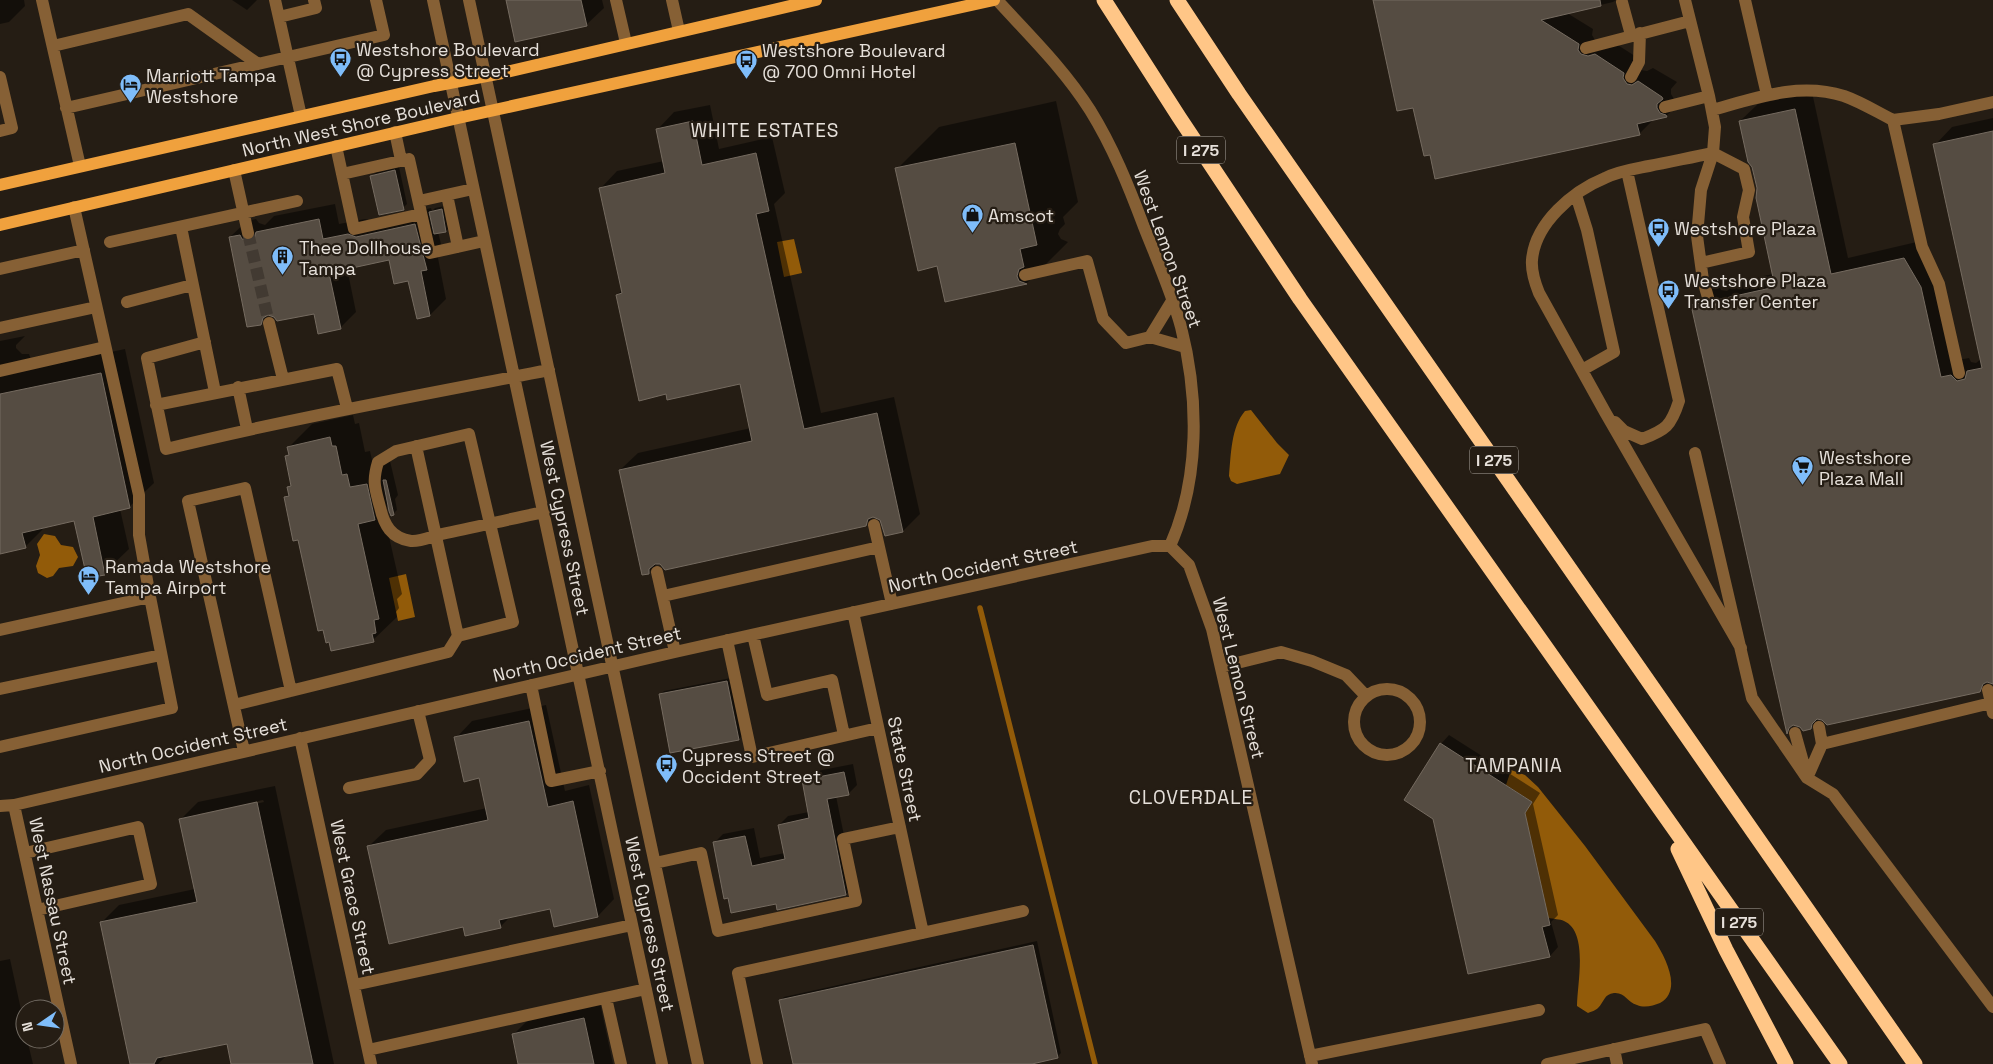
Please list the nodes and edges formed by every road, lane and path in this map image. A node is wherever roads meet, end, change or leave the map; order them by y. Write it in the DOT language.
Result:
graph roads {
  1 [pos="42,0"];
  2 [pos="276,0"];
  3 [pos="314,0"];
  4 [pos="376,0"];
  5 [pos="433,0"];
  6 [pos="469,0"];
  7 [pos="616,0"];
  8 [pos="672,0"];
  9 [pos="816,0"];
  10 [pos="996,0"];
  11 [pos="1104,0"];
  12 [pos="1177,0"];
  13 [pos="1685,0"];
  14 [pos="1745,0"];
  15 [pos="1622,2"];
  16 [pos="279,17"];
  17 [pos="1690,21"];
  18 [pos="679,31"];
  19 [pos="1635,34"];
  20 [pos="626,43"];
  21 [pos="53,46"];
  22 [pos="1586,48"];
  23 [pos="288,57"];
  24 [pos="258,64"];
  25 [pos="486,76"];
  26 [pos="0,77"];
  27 [pos="1631,77"];
  28 [pos="451,82"];
  29 [pos="1767,95"];
  30 [pos="1709,96"];
  31 [pos="1993,102"];
  32 [pos="1665,107"];
  33 [pos="66,108"];
  34 [pos="493,110"];
  35 [pos="1712,110"];
  36 [pos="301,116"];
  37 [pos="458,118"];
  38 [pos="1893,120"];
  39 [pos="0,131"];
  40 [pos="395,132"];
  41 [pos="336,146"];
  42 [pos="1713,153"];
  43 [pos="402,160"];
  44 [pos="80,166"];
  45 [pos="234,170"];
  46 [pos="1627,171"];
  47 [pos="342,174"];
  48 [pos="0,184"];
  49 [pos="473,189"];
  50 [pos="447,195"];
  51 [pos="1576,195"];
  52 [pos="297,201"];
  53 [pos="74,207"];
  54 [pos="420,208"];
  55 [pos="243,212"];
  56 [pos="0,225"];
  57 [pos="181,227"];
  58 [pos="248,233"];
  59 [pos="484,241"];
  60 [pos="110,242"];
  61 [pos="458,247"];
  62 [pos="84,250"];
  63 [pos="1701,263"];
  64 [pos="0,269"];
  65 [pos="1025,275"];
  66 [pos="192,285"];
  67 [pos="1172,301"];
  68 [pos="1709,301"];
  69 [pos="127,302"];
  70 [pos="96,307"];
  71 [pos="269,323"];
  72 [pos="0,328"];
  73 [pos="1150,337"];
  74 [pos="205,342"];
  75 [pos="105,346"];
  76 [pos="1185,347"];
  77 [pos="549,370"];
  78 [pos="1582,370"];
  79 [pos="0,371"];
  80 [pos="1959,373"];
  81 [pos="514,377"];
  82 [pos="283,379"];
  83 [pos="238,388"];
  84 [pos="215,392"];
  85 [pos="156,405"];
  86 [pos="347,408"];
  87 [pos="1605,412"];
  88 [pos="247,429"];
  89 [pos="416,446"];
  90 [pos="1695,453"];
  91 [pos="544,512"];
  92 [pos="492,523"];
  93 [pos="874,525"];
  94 [pos="436,536"];
  95 [pos="1170,546"];
  96 [pos="879,547"];
  97 [pos="657,572"];
  98 [pos="663,596"];
  99 [pos="150,598"];
  100 [pos="892,604"];
  101 [pos="853,612"];
  102 [pos="0,630"];
  103 [pos="753,634"];
  104 [pos="458,636"];
  105 [pos="727,640"];
  106 [pos="1741,648"];
  107 [pos="675,652"];
  108 [pos="161,655"];
  109 [pos="612,666"];
  110 [pos="1221,667"];
  111 [pos="579,674"];
  112 [pos="531,685"];
  113 [pos="0,689"];
  114 [pos="1988,690"];
  115 [pos="290,691"];
  116 [pos="1366,696"];
  117 [pos="234,705"];
  118 [pos="1992,708"];
  119 [pos="418,711"];
  120 [pos="1819,727"];
  121 [pos="878,728"];
  122 [pos="1795,733"];
  123 [pos="844,735"];
  124 [pos="300,738"];
  125 [pos="1822,744"];
  126 [pos="0,747"];
  127 [pos="244,752"];
  128 [pos="600,770"];
  129 [pos="1807,778"];
  130 [pos="1639,780"];
  131 [pos="349,788"];
  132 [pos="14,805"];
  133 [pos="0,806"];
  134 [pos="900,827"];
  135 [pos="25,853"];
  136 [pos="656,863"];
  137 [pos="38,910"];
  138 [pos="1023,911"];
  139 [pos="632,926"];
  140 [pos="923,933"];
  141 [pos="354,984"];
  142 [pos="646,989"];
  143 [pos="606,998"];
  144 [pos="1993,1007"];
  145 [pos="1539,1010"];
  146 [pos="1614,1049"];
  147 [pos="368,1050"];
  148 [pos="1311,1060"];
  149 [pos="71,1064"];
  150 [pos="371,1064"];
  151 [pos="621,1064"];
  152 [pos="662,1064"];
  153 [pos="698,1064"];
  154 [pos="757,1064"];
  155 [pos="1547,1064"];
  156 [pos="1618,1064"];
  157 [pos="1720,1064"];
  158 [pos="1786,1064"];
  159 [pos="1840,1064"];
  160 [pos="1915,1064"];
  1 -- 21 [label="street"];
  2 -- 16 [label="street"];
  3 -- 16 [label="street"];
  4 -- 23 [label="street"];
  5 -- 28 [label="street, West Cypress Street"];
  6 -- 25 [label="street, West Cypress Street"];
  7 -- 20 [label="street"];
  8 -- 18 [label="street"];
  9 -- 18 [label="main road, North West Shore Boulevard"];
  10 -- 34 [label="main road, North West Shore Boulevard"];
  10 -- 67 [label="street, West Lemon Street"];
  11 -- 130 [label="highway, I 275"];
  12 -- 160 [label="highway, I 275"];
  13 -- 17 [label="street"];
  14 -- 29 [label="street"];
  15 -- 19 [label="street"];
  16 -- 23 [label="street"];
  17 -- 19 [label="street"];
  17 -- 30 [label="street"];
  18 -- 20 [label="main road, North West Shore Boulevard"];
  19 -- 22 [label="street"];
  19 -- 27 [label="street"];
  20 -- 25 [label="main road, North West Shore Boulevard"];
  21 -- 24 [label="street"];
  21 -- 33 [label="street"];
  23 -- 24 [label="street"];
  23 -- 36 [label="street"];
  24 -- 33 [label="street"];
  25 -- 28 [label="main road, North West Shore Boulevard"];
  25 -- 34 [label="street, West Cypress Street"];
  26 -- 39 [label="street"];
  28 -- 36 [label="main road, North West Shore Boulevard"];
  28 -- 37 [label="street, West Cypress Street"];
  29 -- 35 [label="street"];
  29 -- 38 [label="street"];
  30 -- 32 [label="street"];
  30 -- 35 [label="street"];
  31 -- 38 [label="street"];
  33 -- 44 [label="street"];
  34 -- 37 [label="main road, North West Shore Boulevard"];
  34 -- 77 [label="street, West Cypress Street"];
  35 -- 42 [label="street"];
  36 -- 44 [label="main road, North West Shore Boulevard"];
  37 -- 40 [label="main road, North West Shore Boulevard"];
  37 -- 49 [label="street, West Cypress Street"];
  38 -- 80 [label="street"];
  40 -- 41 [label="main road, North West Shore Boulevard"];
  40 -- 43 [label="street"];
  41 -- 45 [label="main road, North West Shore Boulevard"];
  41 -- 47 [label="street"];
  42 -- 46 [label="street"];
  42 -- 63 [label="street"];
  42 -- 63 [label="street"];
  43 -- 47 [label="street"];
  43 -- 54 [label="street"];
  44 -- 48 [label="main road, North West Shore Boulevard"];
  45 -- 53 [label="main road, North West Shore Boulevard"];
  45 -- 55 [label="street"];
  46 -- 51 [label="street"];
  46 -- 87 [label="street"];
  47 -- 54 [label="street"];
  49 -- 50 [label="street"];
  49 -- 59 [label="street, West Cypress Street"];
  50 -- 54 [label="street"];
  50 -- 61 [label="street"];
  51 -- 78 [label="street"];
  51 -- 78 [label="street"];
  52 -- 55 [label="street"];
  53 -- 56 [label="main road, North West Shore Boulevard"];
  53 -- 62 [label="street"];
  54 -- 61 [label="street"];
  55 -- 57 [label="street"];
  55 -- 58 [label="street"];
  57 -- 60 [label="street"];
  57 -- 66 [label="street"];
  59 -- 61 [label="street"];
  59 -- 81 [label="street, West Cypress Street"];
  62 -- 64 [label="street"];
  62 -- 70 [label="street"];
  63 -- 68 [label="street"];
  65 -- 73 [label="street"];
  66 -- 69 [label="street"];
  66 -- 74 [label="street"];
  67 -- 73 [label="street"];
  67 -- 76 [label="street, West Lemon Street"];
  70 -- 72 [label="street"];
  70 -- 75 [label="street"];
  71 -- 82 [label="street"];
  73 -- 76 [label="street"];
  74 -- 84 [label="street"];
  74 -- 85 [label="street"];
  75 -- 79 [label="street"];
  75 -- 99 [label="street"];
  76 -- 95 [label="street, West Lemon Street"];
  77 -- 81 [label="street"];
  77 -- 109 [label="street, West Cypress Street"];
  78 -- 87 [label="street"];
  81 -- 86 [label="street"];
  81 -- 91 [label="street, West Cypress Street"];
  82 -- 83 [label="street"];
  82 -- 86 [label="street"];
  83 -- 84 [label="street"];
  83 -- 88 [label="street"];
  84 -- 85 [label="street"];
  85 -- 88 [label="street"];
  86 -- 88 [label="street"];
  87 -- 106 [label="street"];
  89 -- 92 [label="street"];
  89 -- 94 [label="street"];
  89 -- 94 [label="street"];
  90 -- 106 [label="street"];
  91 -- 92 [label="street"];
  91 -- 111 [label="street, West Cypress Street"];
  92 -- 94 [label="street"];
  92 -- 104 [label="street"];
  93 -- 96 [label="street"];
  94 -- 104 [label="street"];
  95 -- 100 [label="street, North Occident Street"];
  95 -- 110 [label="street, West Lemon Street"];
  96 -- 98 [label="street"];
  96 -- 100 [label="street"];
  97 -- 98 [label="street"];
  98 -- 107 [label="street"];
  99 -- 102 [label="street"];
  99 -- 108 [label="street"];
  100 -- 101 [label="street, North Occident Street"];
  101 -- 103 [label="street, North Occident Street"];
  101 -- 121 [label="street, State Street"];
  103 -- 105 [label="street, North Occident Street"];
  103 -- 123 [label="street"];
  104 -- 115 [label="street"];
  105 -- 107 [label="street, North Occident Street"];
  105 -- 123 [label="street"];
  106 -- 129 [label="street"];
  107 -- 109 [label="street, North Occident Street"];
  108 -- 113 [label="street"];
  108 -- 126 [label="street"];
  109 -- 111 [label="street, North Occident Street"];
  109 -- 136 [label="street, West Cypress Street"];
  110 -- 116 [label="street"];
  110 -- 148 [label="street, West Lemon Street"];
  111 -- 112 [label="street, North Occident Street"];
  111 -- 128 [label="street, West Cypress Street"];
  112 -- 119 [label="street, North Occident Street"];
  112 -- 128 [label="street"];
  114 -- 118 [label="street"];
  115 -- 117 [label="street"];
  115 -- 117 [label="street"];
  116 -- 116 [label="street"];
  117 -- 127 [label="street"];
  118 -- 125 [label="street"];
  119 -- 124 [label="street, North Occident Street"];
  119 -- 131 [label="street"];
  120 -- 125 [label="street"];
  121 -- 123 [label="street"];
  121 -- 134 [label="street, State Street"];
  122 -- 129 [label="street"];
  124 -- 127 [label="street, North Occident Street"];
  124 -- 141 [label="street, West Grace Street"];
  125 -- 129 [label="street"];
  127 -- 132 [label="street, North Occident Street"];
  128 -- 139 [label="street, West Cypress Street"];
  129 -- 144 [label="street"];
  130 -- 158 [label="highway"];
  130 -- 159 [label="highway, I 275"];
  132 -- 133 [label="street, North Occident Street"];
  132 -- 135 [label="street, West Nassau Street"];
  134 -- 136 [label="street"];
  134 -- 140 [label="street, State Street"];
  135 -- 137 [label="street, West Nassau Street"];
  135 -- 137 [label="street"];
  136 -- 153 [label="street, West Cypress Street"];
  137 -- 149 [label="street, West Nassau Street"];
  138 -- 140 [label="street"];
  139 -- 141 [label="street"];
  139 -- 142 [label="street, West Cypress Street"];
  140 -- 154 [label="street"];
  141 -- 147 [label="street, West Grace Street"];
  142 -- 143 [label="street"];
  142 -- 152 [label="street, West Cypress Street"];
  143 -- 147 [label="street"];
  143 -- 151 [label="street"];
  145 -- 148 [label="street"];
  146 -- 155 [label="street"];
  146 -- 156 [label="street"];
  146 -- 157 [label="street"];
  147 -- 150 [label="street, West Grace Street"];
}
